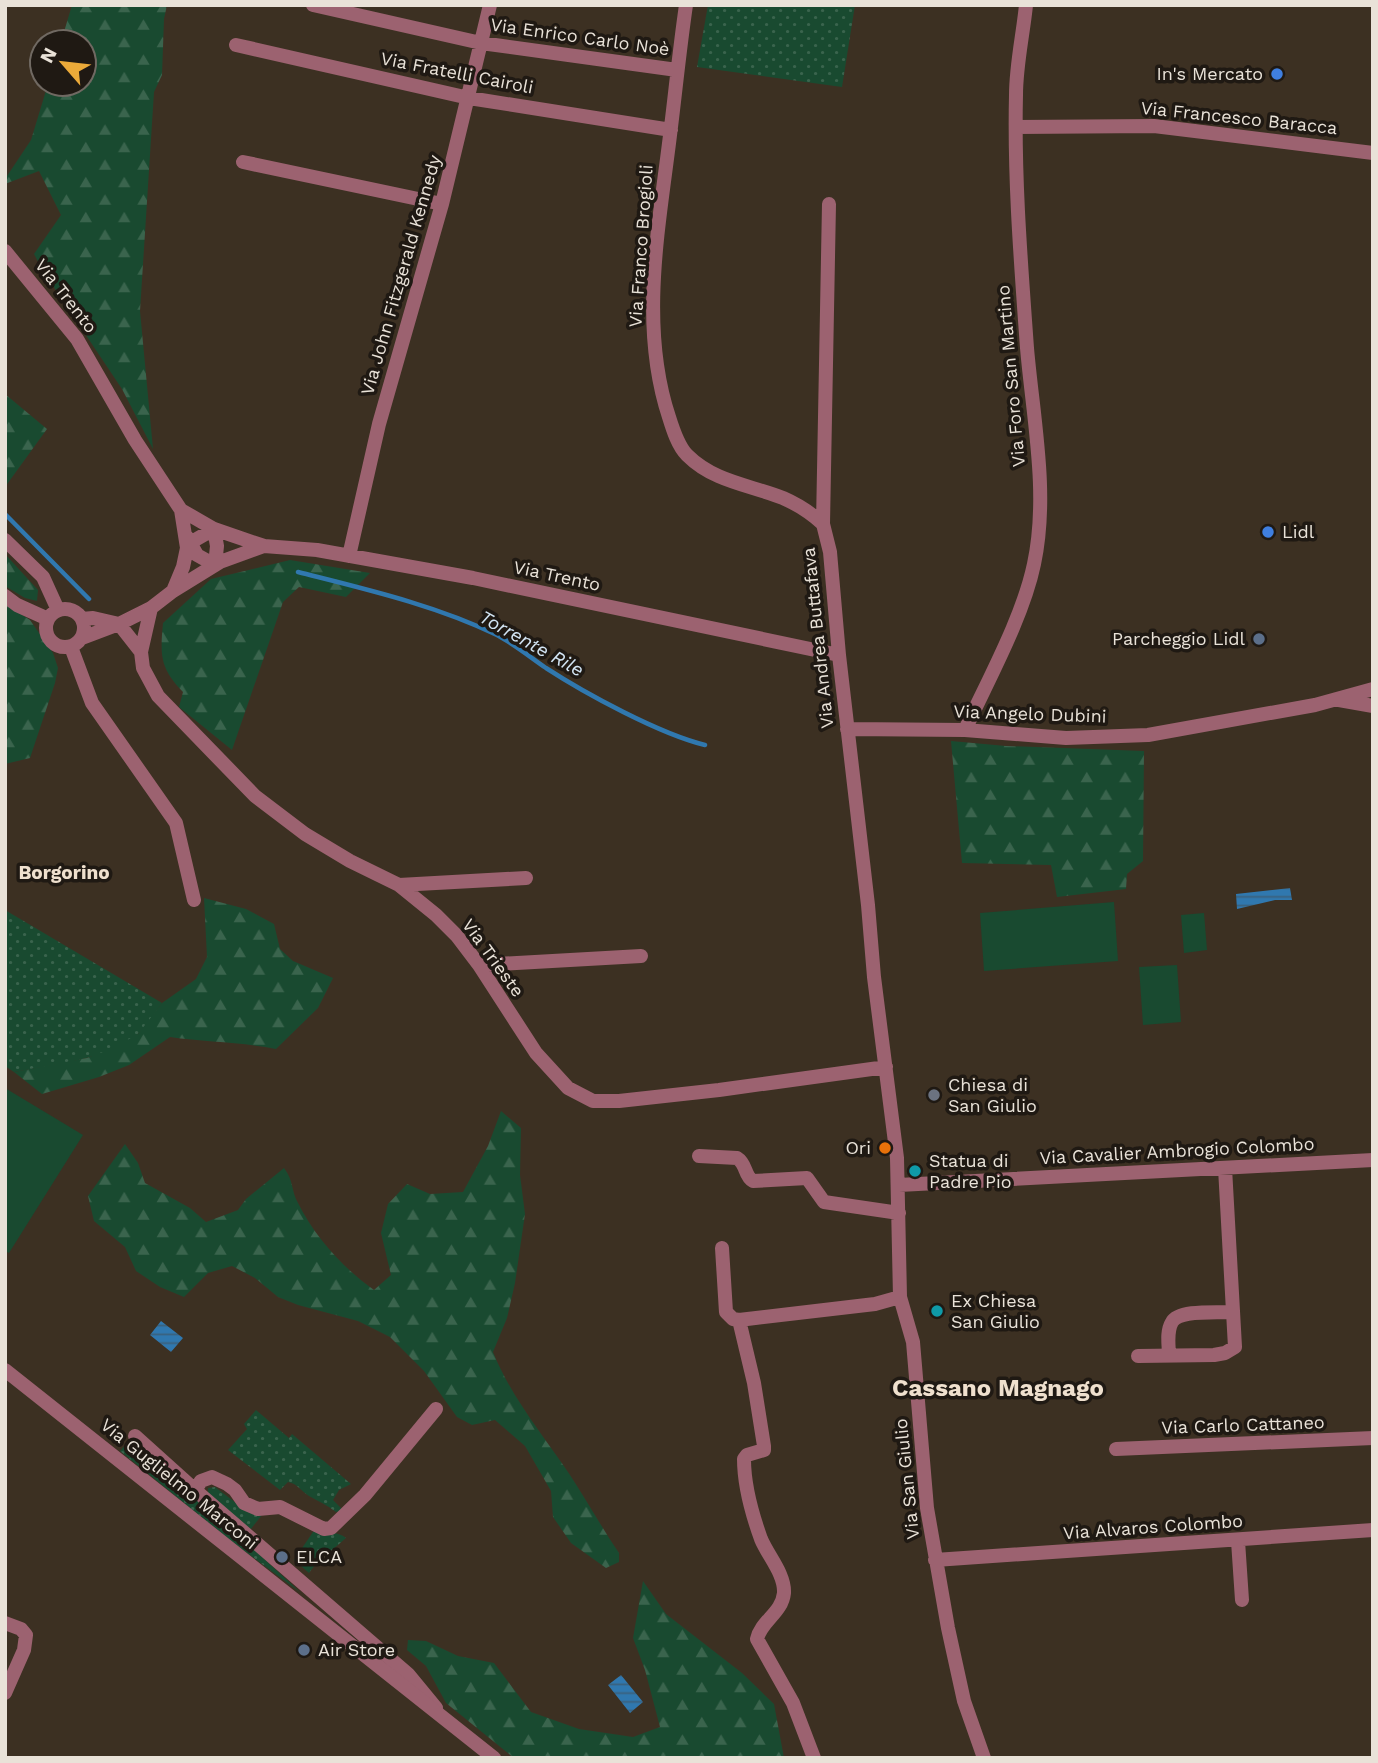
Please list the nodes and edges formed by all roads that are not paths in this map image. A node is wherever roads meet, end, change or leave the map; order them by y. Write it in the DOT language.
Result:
graph roads {
  1 [pos="313,5"];
  2 [pos="490,5"];
  3 [pos="686,5"];
  4 [pos="1026,5"];
  5 [pos="481,43"];
  6 [pos="236,45"];
  7 [pos="677,70"];
  8 [pos="469,98"];
  9 [pos="1016,127"];
  10 [pos="671,130"];
  11 [pos="1373,153"];
  12 [pos="243,162"];
  13 [pos="442,204"];
  14 [pos="828,204"];
  15 [pos="5,251"];
  16 [pos="181,510"];
  17 [pos="823,524"];
  18 [pos="214,529"];
  19 [pos="5,540"];
  20 [pos="188,542"];
  21 [pos="264,546"];
  22 [pos="349,556"];
  23 [pos="215,565"];
  24 [pos="173,591"];
  25 [pos="5,596"];
  26 [pos="151,608"];
  27 [pos="53,615"];
  28 [pos="82,619"];
  29 [pos="119,624"];
  30 [pos="76,642"];
  31 [pos="141,652"];
  32 [pos="839,655"];
  33 [pos="1373,689"];
  34 [pos="1334,699"];
  35 [pos="1372,705"];
  36 [pos="847,729"];
  37 [pos="965,730"];
  38 [pos="526,878"];
  39 [pos="400,885"];
  40 [pos="194,900"];
  41 [pos="641,956"];
  42 [pos="479,965"];
  43 [pos="886,1067"];
  44 [pos="699,1156"];
  45 [pos="1373,1160"];
  46 [pos="1225,1168"];
  47 [pos="900,1185"];
  48 [pos="900,1213"];
  49 [pos="722,1248"];
  50 [pos="900,1297"];
  51 [pos="1232,1312"];
  52 [pos="739,1320"];
  53 [pos="1138,1356"];
  54 [pos="1169,1356"];
  55 [pos="5,1370"];
  56 [pos="436,1409"];
  57 [pos="135,1436"];
  58 [pos="1373,1438"];
  59 [pos="1116,1449"];
  60 [pos="195,1490"];
  61 [pos="1373,1530"];
  62 [pos="1238,1541"];
  63 [pos="936,1560"];
  64 [pos="1242,1600"];
  65 [pos="5,1623"];
  66 [pos="5,1693"];
  67 [pos="445,1720"];
  68 [pos="494,1758"];
  69 [pos="814,1758"];
  70 [pos="984,1758"];
  1 -- 5 [label="street, Via Enrico Carlo Noè"];
  2 -- 5 [label="street, Via John Fitzgerald Kennedy"];
  3 -- 7 [label="street, Via Franco Brogioli"];
  4 -- 9 [label="street, Via Foro San Martino"];
  5 -- 7 [label="street, Via Enrico Carlo Noè"];
  5 -- 8 [label="street, Via John Fitzgerald Kennedy"];
  6 -- 8 [label="street, Via Fratelli Cairoli"];
  7 -- 10 [label="street, Via Franco Brogioli"];
  8 -- 10 [label="street, Via Fratelli Cairoli"];
  8 -- 13 [label="street, Via John Fitzgerald Kennedy"];
  9 -- 11 [label="street, Via Francesco Baracca"];
  9 -- 37 [label="street, Via Foro San Martino"];
  10 -- 17 [label="street, Via Franco Brogioli"];
  12 -- 13 [label="street"];
  13 -- 22 [label="street, Via John Fitzgerald Kennedy"];
  14 -- 17 [label="street, Via Andrea Buttafava"];
  15 -- 16 [label="street, Via Trento"];
  16 -- 18 [label="street, Via Trento"];
  16 -- 20 [label="street, Via Trento"];
  17 -- 32 [label="street, Via Andrea Buttafava"];
  18 -- 20 [label="street"];
  18 -- 21 [label="street, Via Trento"];
  18 -- 23 [label="street"];
  19 -- 27 [label="street"];
  20 -- 23 [label="street"];
  20 -- 24 [label="street, Via Trento"];
  21 -- 22 [label="street, Via Trento"];
  21 -- 23 [label="street, Via Trento"];
  22 -- 32 [label="street, Via Trento"];
  23 -- 24 [label="street, Via Trento"];
  24 -- 26 [label="street, Via Trento"];
  25 -- 27 [label="street"];
  26 -- 29 [label="street, Via Trento"];
  26 -- 31 [label="street"];
  27 -- 28 [label="street"];
  27 -- 30 [label="street"];
  28 -- 29 [label="street"];
  28 -- 30 [label="street"];
  29 -- 30 [label="street"];
  29 -- 31 [label="street, Via Trieste"];
  30 -- 40 [label="street"];
  31 -- 39 [label="street, Via Trieste"];
  32 -- 36 [label="street, Via Andrea Buttafava"];
  33 -- 34 [label="street, Via Angelo Dubini"];
  34 -- 35 [label="street, Via Angelo Dubini"];
  34 -- 37 [label="street, Via Angelo Dubini"];
  36 -- 37 [label="street, Via Angelo Dubini"];
  36 -- 43 [label="street, Via Andrea Buttafava"];
  38 -- 39 [label="street"];
  39 -- 42 [label="street, Via Trieste"];
  41 -- 42 [label="street"];
  42 -- 43 [label="street, Via Trieste"];
  43 -- 47 [label="street, Via San Giulio"];
  44 -- 48 [label="street"];
  45 -- 46 [label="street, Via Cavalier Ambrogio Colombo"];
  46 -- 47 [label="street, Via Cavalier Ambrogio Colombo"];
  46 -- 51 [label="street"];
  47 -- 48 [label="street, Via San Giulio"];
  48 -- 50 [label="street, Via San Giulio"];
  49 -- 52 [label="street"];
  50 -- 52 [label="street"];
  50 -- 63 [label="street, Via San Giulio"];
  51 -- 54 [label="street"];
  51 -- 54 [label="street"];
  52 -- 69 [label="street"];
  53 -- 54 [label="street"];
  55 -- 67 [label="street, Via Guglielmo Marconi"];
  56 -- 60 [label="street"];
  57 -- 60 [label="street"];
  58 -- 59 [label="street, Via Carlo Cattaneo"];
  60 -- 67 [label="street"];
  61 -- 62 [label="street, Via Alvaros Colombo"];
  62 -- 63 [label="street, Via Alvaros Colombo"];
  62 -- 64 [label="street"];
  63 -- 70 [label="street, Via San Giulio"];
  65 -- 66 [label="street"];
  67 -- 68 [label="street, Via Guglielmo Marconi"];
}
